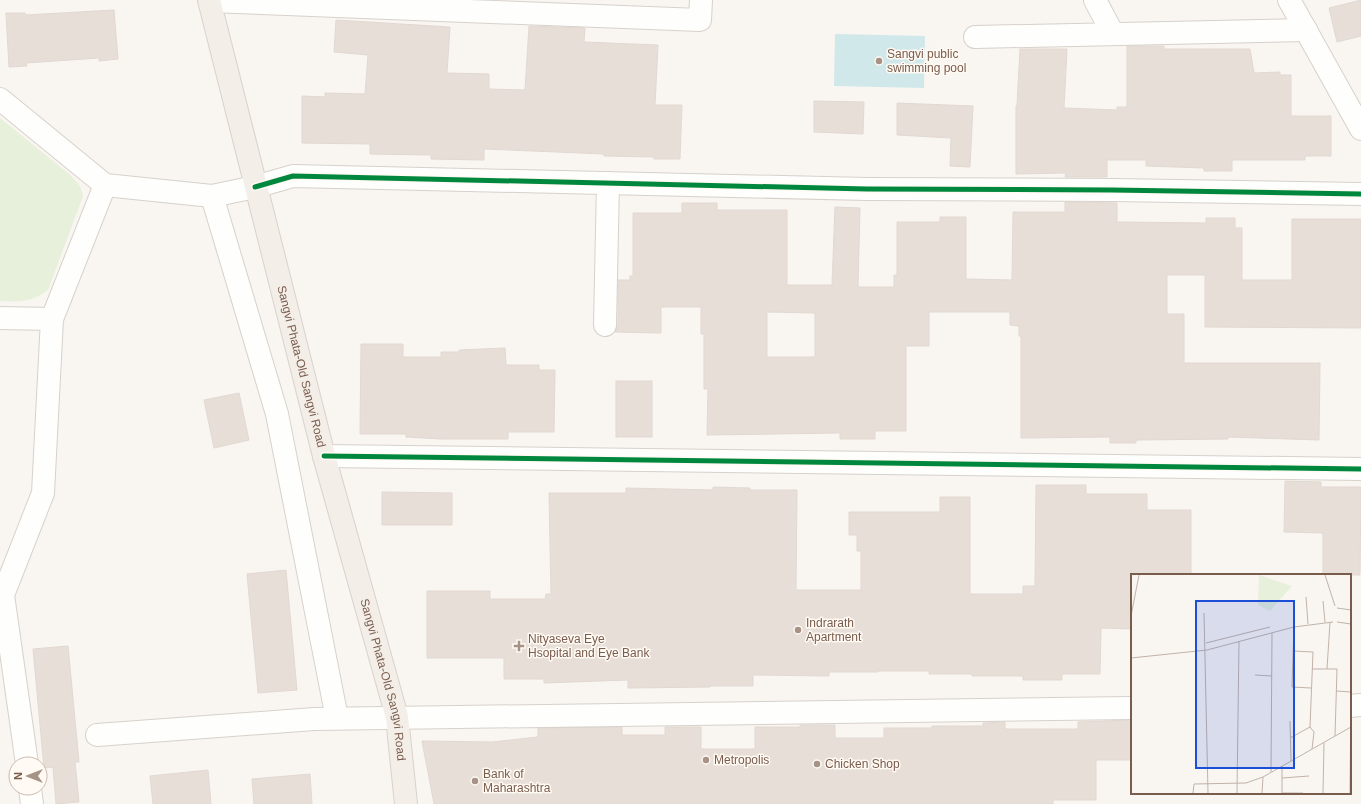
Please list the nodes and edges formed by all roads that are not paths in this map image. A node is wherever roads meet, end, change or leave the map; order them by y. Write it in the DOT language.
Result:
graph roads {
  1 [pos="700,0"];
  2 [pos="1095,0"];
  3 [pos="1289,0"];
  4 [pos="209,1"];
  5 [pos="409,4"];
  6 [pos="1306,30"];
  7 [pos="1114,34"];
  8 [pos="976,37"];
  9 [pos="0,99"];
  10 [pos="1355,105"];
  11 [pos="1361,129"];
  12 [pos="608,183"];
  13 [pos="105,186"];
  14 [pos="255,187"];
  15 [pos="1361,194"];
  16 [pos="212,196"];
  17 [pos="0,318"];
  18 [pos="52,319"];
  19 [pos="605,325"];
  20 [pos="324,456"];
  21 [pos="1361,469"];
  22 [pos="1131,708"];
  23 [pos="397,717"];
  24 [pos="337,718"];
  25 [pos="97,735"];
  26 [pos="26,756"];
  27 [pos="406,804"];
  1 -- 5 [label="street"];
  2 -- 7 [label="street"];
  3 -- 6 [label="street"];
  4 -- 5 [label="street"];
  4 -- 14 [label="main road, Sangvi Phata-Old Sangvi Road"];
  6 -- 7 [label="street"];
  6 -- 10 [label="street"];
  7 -- 8 [label="street"];
  9 -- 13 [label="street"];
  10 -- 11 [label="street"];
  12 -- 14 [label="street"];
  12 -- 15 [label="street"];
  12 -- 19 [label="street"];
  13 -- 16 [label="street"];
  13 -- 18 [label="street"];
  14 -- 16 [label="street"];
  14 -- 20 [label="main road, Sangvi Phata-Old Sangvi Road"];
  16 -- 24 [label="street"];
  17 -- 18 [label="street"];
  18 -- 26 [label="street"];
  20 -- 21 [label="street"];
  20 -- 23 [label="main road, Sangvi Phata-Old Sangvi Road"];
  22 -- 23 [label="street"];
  23 -- 24 [label="street"];
  23 -- 27 [label="main road, Sangvi Phata-Old Sangvi Road"];
  24 -- 25 [label="street"];
}
